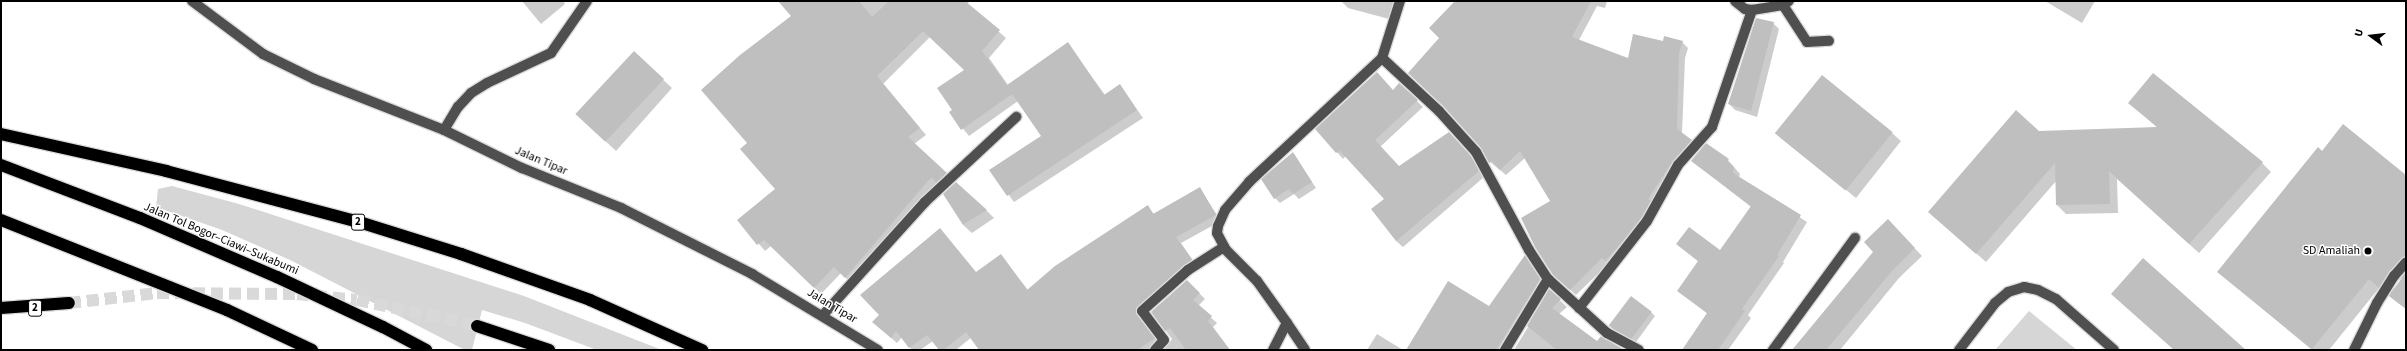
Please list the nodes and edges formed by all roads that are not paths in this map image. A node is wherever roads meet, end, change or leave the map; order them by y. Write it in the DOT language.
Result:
graph roads {
  1 [pos="192,1"];
  2 [pos="587,1"];
  3 [pos="1400,1"];
  4 [pos="1734,1"];
  5 [pos="1786,3"];
  6 [pos="1752,10"];
  7 [pos="1829,42"];
  8 [pos="1382,58"];
  9 [pos="1016,117"];
  10 [pos="444,130"];
  11 [pos="1,134"];
  12 [pos="1,165"];
  13 [pos="1,220"];
  14 [pos="1855,238"];
  15 [pos="1224,247"];
  16 [pos="2406,262"];
  17 [pos="1548,279"];
  18 [pos="69,303"];
  19 [pos="1,308"];
  20 [pos="1579,308"];
  21 [pos="823,315"];
  22 [pos="1287,323"];
  23 [pos="478,326"];
  24 [pos="312,350"];
  25 [pos="426,350"];
  26 [pos="549,350"];
  27 [pos="702,350"];
  28 [pos="878,350"];
  29 [pos="1155,350"];
  30 [pos="1273,350"];
  31 [pos="1305,350"];
  32 [pos="1505,350"];
  33 [pos="1639,350"];
  34 [pos="1773,350"];
  35 [pos="1959,350"];
  36 [pos="2114,350"];
  37 [pos="2354,350"];
  1 -- 10 [label="street, Jalan Tipar"];
  2 -- 10 [label="street"];
  3 -- 8 [label="street"];
  4 -- 6 [label="street"];
  5 -- 6 [label="street"];
  5 -- 7 [label="street"];
  6 -- 20 [label="street"];
  8 -- 15 [label="street"];
  8 -- 17 [label="street"];
  9 -- 21 [label="street"];
  10 -- 21 [label="street, Jalan Tipar"];
  11 -- 27 [label="highway, 2"];
  12 -- 25 [label="highway, Jalan Tol Bogor–Ciawi–Sukabumi"];
  13 -- 24 [label="highway"];
  14 -- 34 [label="street"];
  15 -- 22 [label="street"];
  15 -- 29 [label="street"];
  16 -- 37 [label="street"];
  17 -- 20 [label="street"];
  17 -- 32 [label="street"];
  18 -- 19 [label="highway, 2"];
  20 -- 33 [label="street"];
  21 -- 28 [label="street, Jalan Tipar"];
  22 -- 30 [label="street"];
  22 -- 31 [label="street"];
  23 -- 26 [label="highway"];
  35 -- 36 [label="street"];
}
